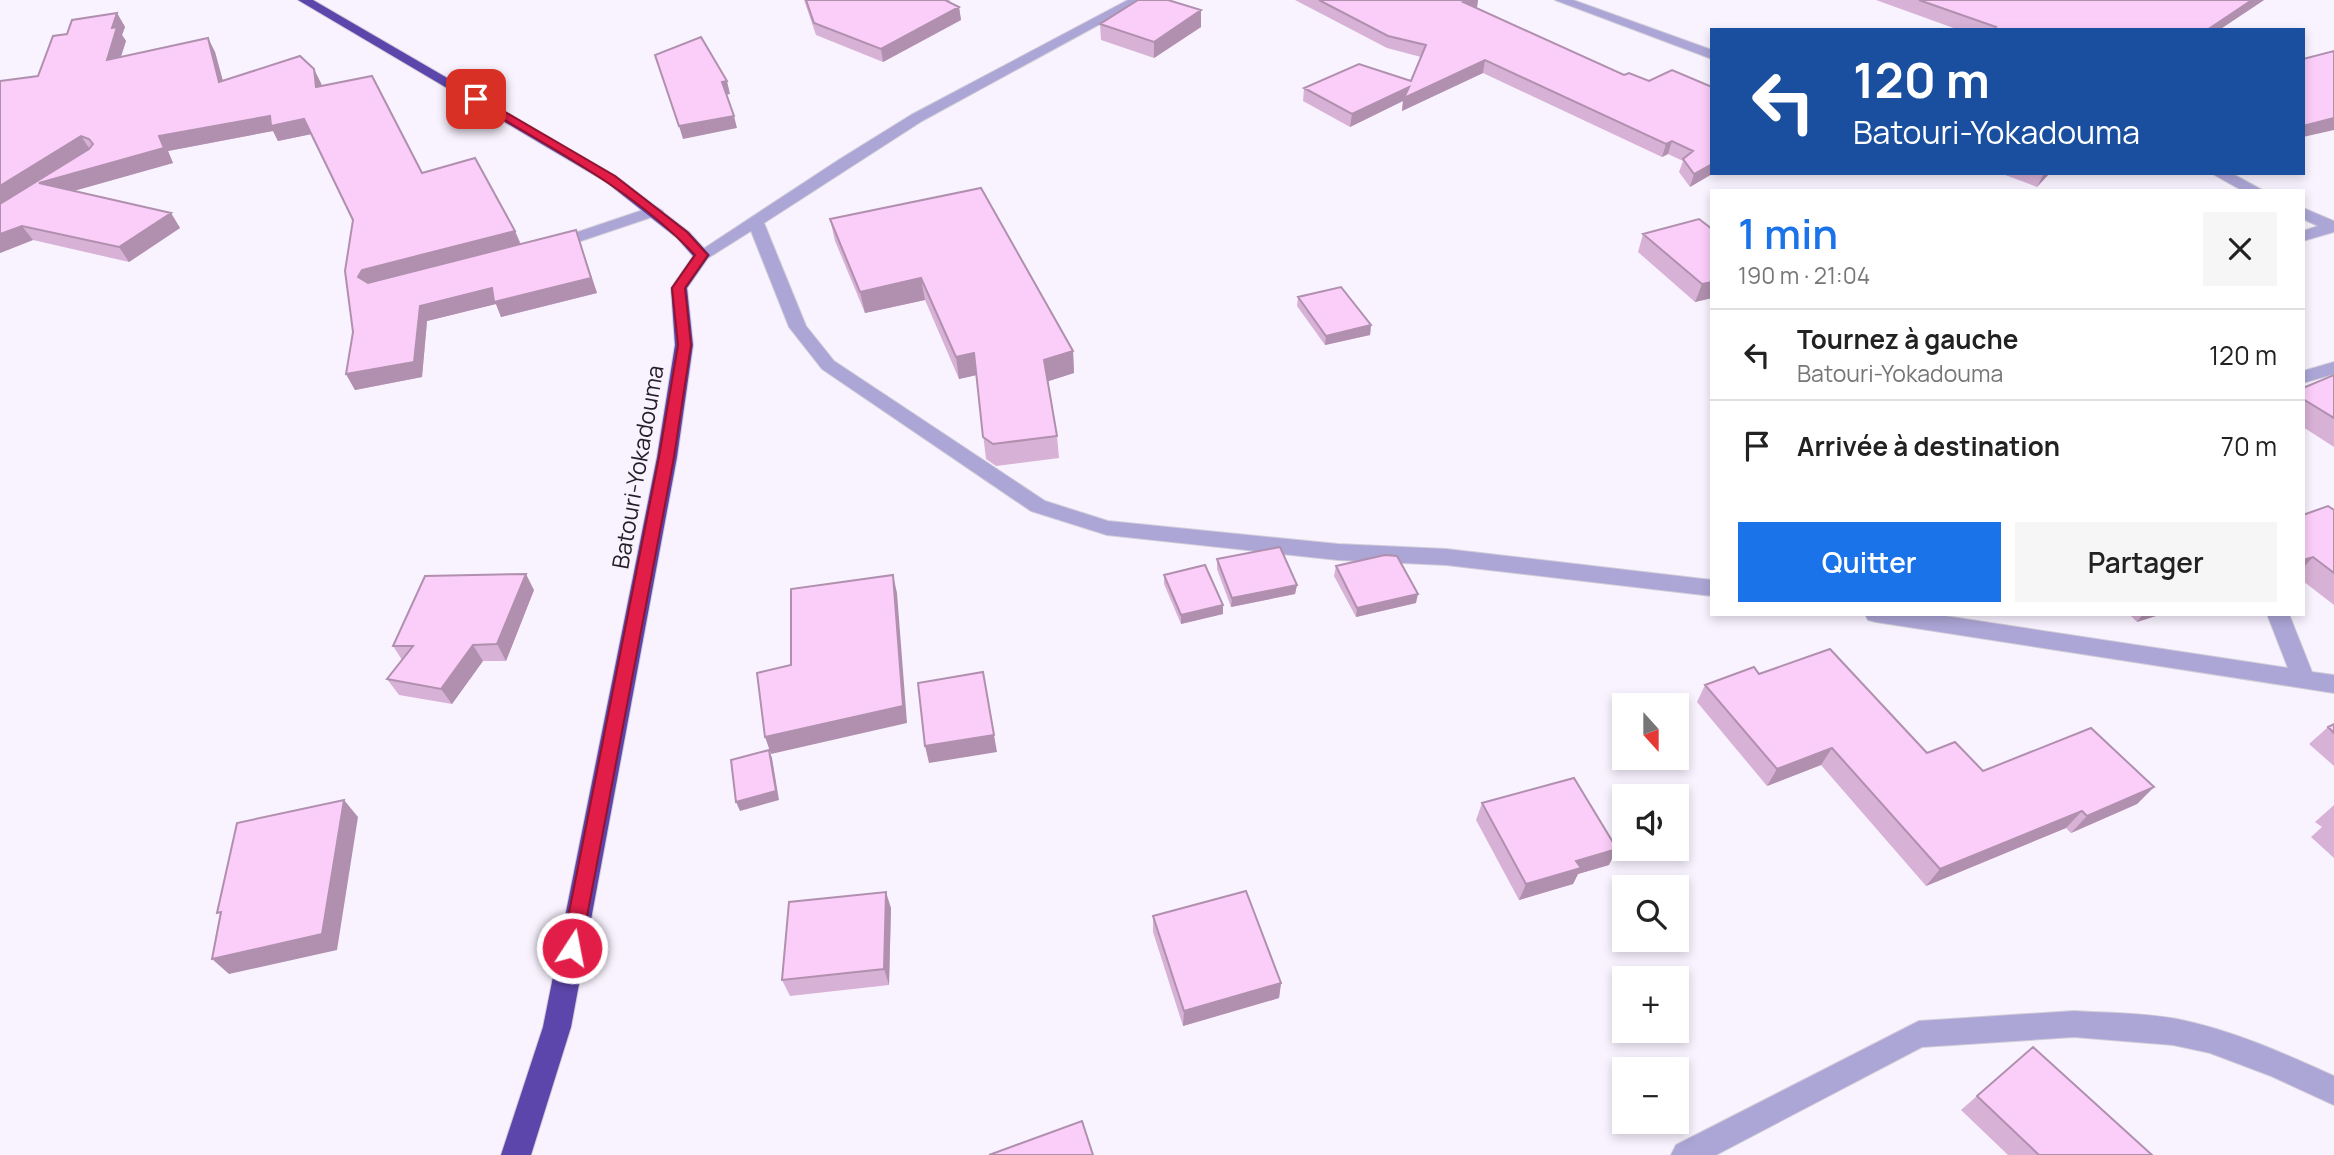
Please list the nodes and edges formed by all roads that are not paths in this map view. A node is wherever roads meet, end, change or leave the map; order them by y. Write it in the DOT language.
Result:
graph roads {
  1 [pos="304,0"];
  2 [pos="1138,0"];
  3 [pos="1561,0"];
  4 [pos="1710,54"];
  5 [pos="2222,175"];
  6 [pos="2252,189"];
  7 [pos="655,211"];
  8 [pos="2305,214"];
  9 [pos="756,223"];
  10 [pos="2333,226"];
  11 [pos="2305,235"];
  12 [pos="540,248"];
  13 [pos="702,255"];
  14 [pos="2334,368"];
  15 [pos="2305,376"];
  16 [pos="1710,588"];
  17 [pos="1890,616"];
  18 [pos="2279,616"];
  19 [pos="2304,681"];
  20 [pos="2334,684"];
  21 [pos="2334,1091"];
  22 [pos="516,1155"];
  23 [pos="1686,1155"];
  1 -- 7 [label="highway"];
  2 -- 9 [label="street"];
  3 -- 4 [label="street"];
  5 -- 6 [label="street"];
  7 -- 12 [label="street"];
  7 -- 13 [label="highway"];
  8 -- 10 [label="street"];
  9 -- 13 [label="street"];
  9 -- 16 [label="street"];
  10 -- 11 [label="street"];
  13 -- 22 [label="highway, Batouri-Yokadouma"];
  14 -- 15 [label="street"];
  17 -- 19 [label="street"];
  18 -- 19 [label="street"];
  19 -- 20 [label="street"];
  21 -- 23 [label="street"];
}
